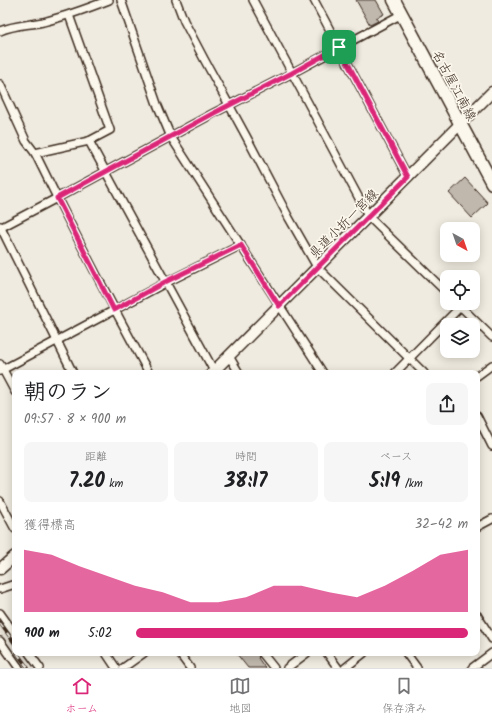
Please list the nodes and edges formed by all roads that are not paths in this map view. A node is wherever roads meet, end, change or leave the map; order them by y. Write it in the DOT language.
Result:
graph roads {
  1 [pos="109,0"];
  2 [pos="121,0"];
  3 [pos="176,0"];
  4 [pos="253,0"];
  5 [pos="314,0"];
  6 [pos="398,5"];
  7 [pos="69,15"];
  8 [pos="0,31"];
  9 [pos="339,47"];
  10 [pos="292,73"];
  11 [pos="0,84"];
  12 [pos="491,93"];
  13 [pos="229,105"];
  14 [pos="460,124"];
  15 [pos="171,137"];
  16 [pos="89,141"];
  17 [pos="35,153"];
  18 [pos="106,172"];
  19 [pos="408,177"];
  20 [pos="492,183"];
  21 [pos="57,198"];
  22 [pos="369,217"];
  23 [pos="0,227"];
  24 [pos="241,245"];
  25 [pos="318,267"];
  26 [pos="165,282"];
  27 [pos="440,286"];
  28 [pos="279,306"];
  29 [pos="114,310"];
  30 [pos="454,310"];
  31 [pos="464,310"];
  32 [pos="492,337"];
  33 [pos="56,340"];
  34 [pos="229,356"];
  35 [pos="409,358"];
  36 [pos="492,365"];
  37 [pos="1,368"];
  38 [pos="71,370"];
  39 [pos="147,370"];
  40 [pos="212,370"];
  41 [pos="215,370"];
  42 [pos="237,370"];
  43 [pos="321,370"];
  44 [pos="398,370"];
  45 [pos="421,370"];
  46 [pos="480,374"];
  47 [pos="12,387"];
  48 [pos="480,422"];
  49 [pos="492,446"];
  50 [pos="0,501"];
  51 [pos="492,519"];
  52 [pos="12,523"];
  53 [pos="480,525"];
  54 [pos="12,559"];
  55 [pos="0,569"];
  56 [pos="12,585"];
  57 [pos="0,589"];
  58 [pos="0,613"];
  59 [pos="480,620"];
  60 [pos="12,630"];
  61 [pos="492,639"];
  62 [pos="0,642"];
  63 [pos="492,653"];
  64 [pos="31,656"];
  65 [pos="108,656"];
  66 [pos="140,656"];
  67 [pos="181,656"];
  68 [pos="264,656"];
  69 [pos="303,656"];
  70 [pos="329,656"];
  71 [pos="360,656"];
  72 [pos="408,656"];
  73 [pos="19,668"];
  74 [pos="40,668"];
  75 [pos="116,668"];
  76 [pos="123,668"];
  77 [pos="190,668"];
  78 [pos="274,668"];
  79 [pos="287,668"];
  80 [pos="338,668"];
  81 [pos="345,668"];
  82 [pos="417,668"];
  83 [pos="472,668"];
  1 -- 7 [label="street"];
  2 -- 15 [label="street"];
  3 -- 13 [label="street"];
  4 -- 10 [label="street"];
  5 -- 9 [label="street"];
  6 -- 9 [label="street"];
  6 -- 14 [label="main road, 名古屋江南線"];
  7 -- 8 [label="street"];
  7 -- 16 [label="street"];
  9 -- 10 [label="street"];
  9 -- 19 [label="street"];
  10 -- 13 [label="street"];
  10 -- 22 [label="street"];
  11 -- 17 [label="street"];
  12 -- 14 [label="main road, 県道小折一宮線"];
  13 -- 15 [label="street"];
  13 -- 25 [label="street"];
  14 -- 19 [label="main road, 県道小折一宮線"];
  14 -- 20 [label="main road, 名古屋江南線"];
  15 -- 18 [label="street"];
  15 -- 24 [label="street"];
  16 -- 17 [label="street"];
  16 -- 18 [label="street"];
  17 -- 21 [label="street"];
  18 -- 21 [label="street"];
  18 -- 26 [label="street"];
  19 -- 22 [label="main road, 県道小折一宮線"];
  21 -- 23 [label="street"];
  21 -- 29 [label="street"];
  22 -- 25 [label="main road, 県道小折一宮線"];
  22 -- 27 [label="street"];
  23 -- 33 [label="street"];
  24 -- 26 [label="street"];
  24 -- 28 [label="street"];
  25 -- 28 [label="main road, 県道小折一宮線"];
  25 -- 35 [label="street"];
  26 -- 29 [label="street"];
  26 -- 40 [label="street"];
  28 -- 34 [label="main road, 県道小折一宮線"];
  28 -- 43 [label="street"];
  29 -- 33 [label="street"];
  29 -- 39 [label="street"];
  30 -- 35 [label="street"];
  31 -- 32 [label="street"];
  33 -- 37 [label="street"];
  33 -- 38 [label="street"];
  34 -- 41 [label="main road, 県道小折一宮線"];
  34 -- 42 [label="street"];
  35 -- 44 [label="street"];
  35 -- 45 [label="street"];
  36 -- 46 [label="street"];
  37 -- 47 [label="street"];
  48 -- 49 [label="street"];
  50 -- 52 [label="street"];
  51 -- 53 [label="street"];
  54 -- 55 [label="main road"];
  56 -- 57 [label="street"];
  58 -- 60 [label="street"];
  59 -- 61 [label="street"];
  62 -- 73 [label="street"];
  63 -- 83 [label="street"];
  64 -- 74 [label="street"];
  65 -- 75 [label="street"];
  66 -- 76 [label="street"];
  67 -- 77 [label="street"];
  68 -- 78 [label="street"];
  69 -- 79 [label="street"];
  70 -- 80 [label="street"];
  71 -- 81 [label="street"];
  72 -- 82 [label="street"];
}
